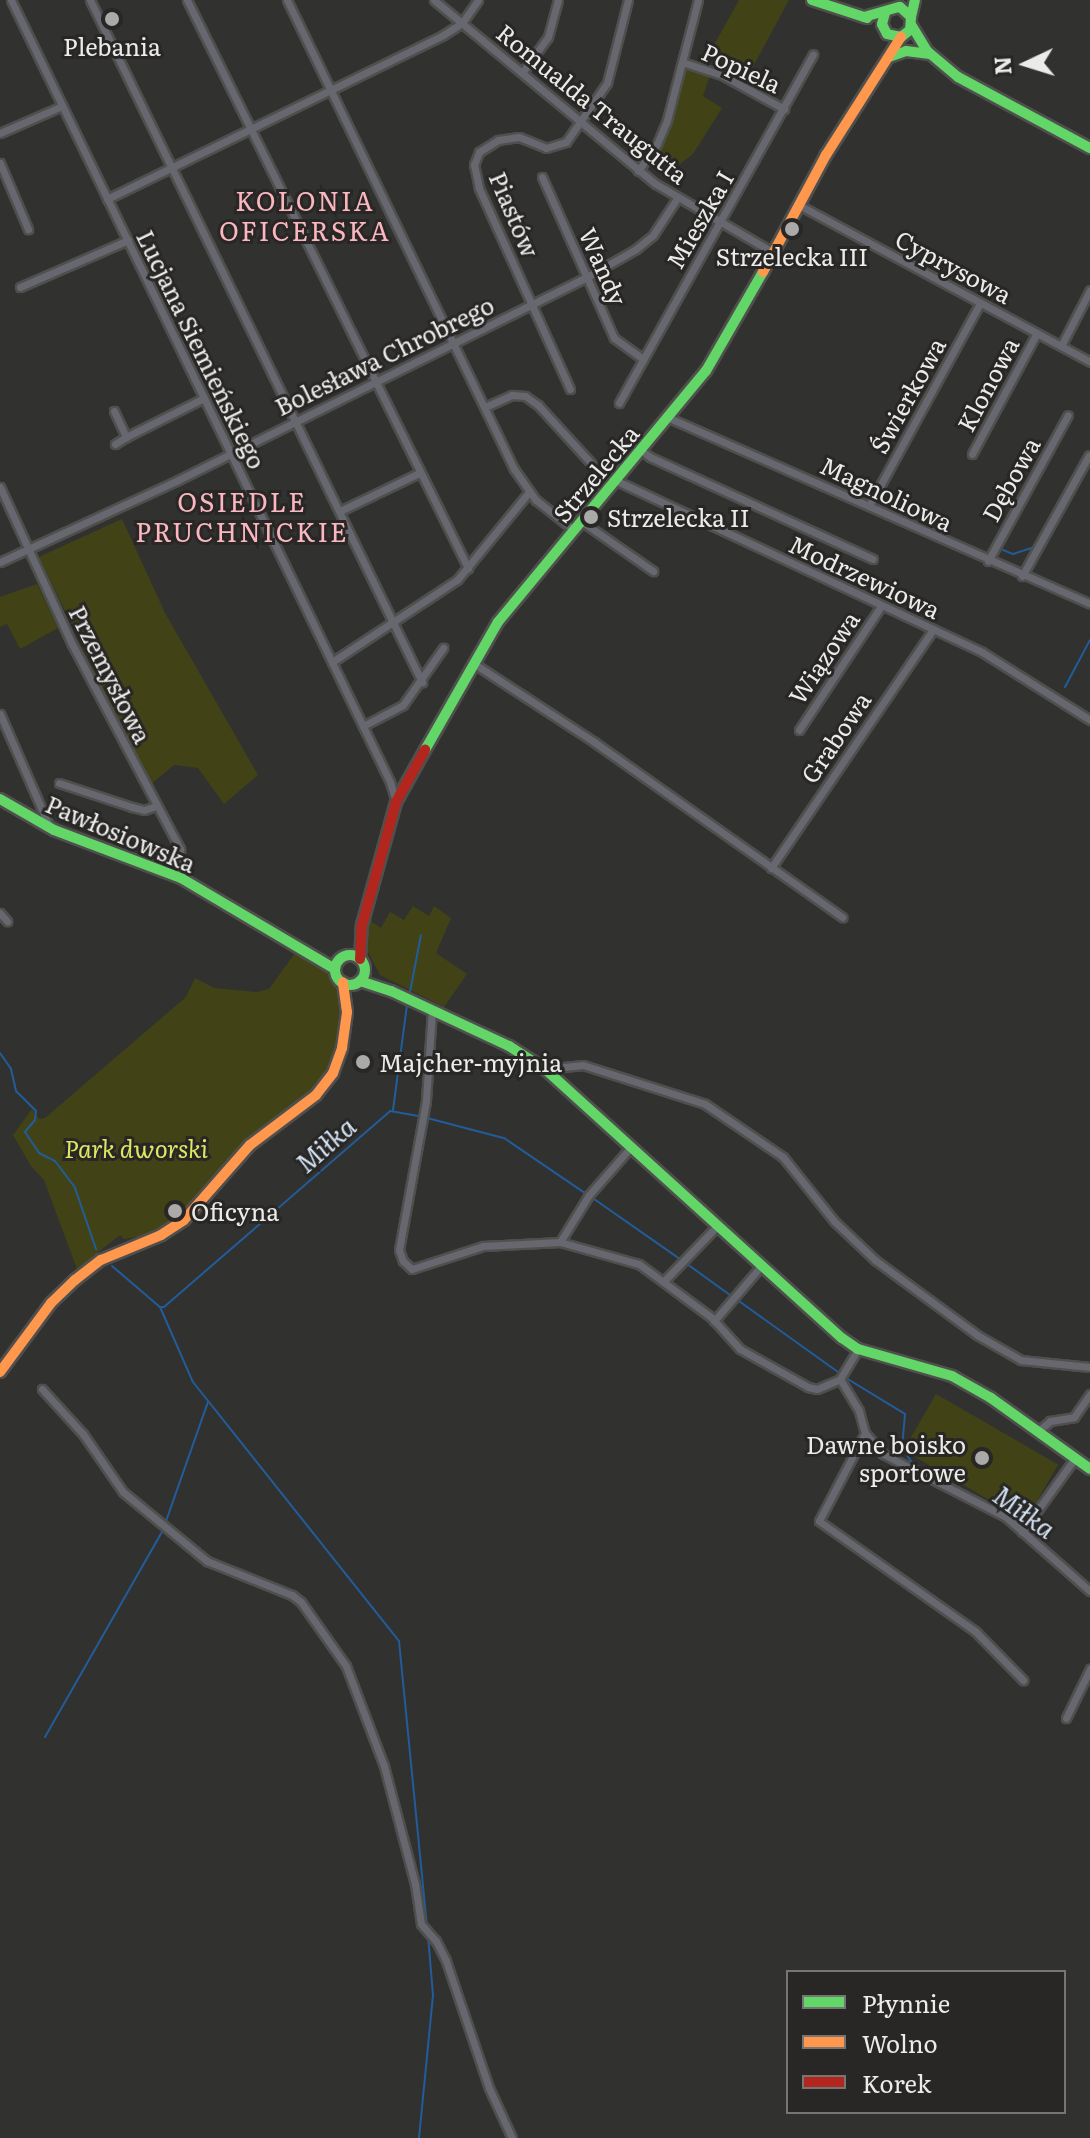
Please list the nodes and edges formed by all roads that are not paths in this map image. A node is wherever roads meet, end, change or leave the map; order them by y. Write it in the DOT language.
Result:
graph roads {
  1 [pos="11,0"];
  2 [pos="90,0"];
  3 [pos="187,0"];
  4 [pos="287,0"];
  5 [pos="434,0"];
  6 [pos="478,0"];
  7 [pos="558,0"];
  8 [pos="628,0"];
  9 [pos="698,0"];
  10 [pos="812,0"];
  11 [pos="908,2"];
  12 [pos="885,13"];
  13 [pos="864,17"];
  14 [pos="912,22"];
  15 [pos="462,23"];
  16 [pos="885,31"];
  17 [pos="902,37"];
  18 [pos="928,53"];
  19 [pos="813,54"];
  20 [pos="887,58"];
  21 [pos="682,62"];
  22 [pos="522,73"];
  23 [pos="330,90"];
  24 [pos="62,106"];
  25 [pos="784,109"];
  26 [pos="583,123"];
  27 [pos="250,129"];
  28 [pos="0,133"];
  29 [pos="1090,148"];
  30 [pos="0,163"];
  31 [pos="172,167"];
  32 [pos="638,171"];
  33 [pos="542,177"];
  34 [pos="678,197"];
  35 [pos="107,199"];
  36 [pos="799,205"];
  37 [pos="720,221"];
  38 [pos="28,229"];
  39 [pos="128,240"];
  40 [pos="774,253"];
  41 [pos="587,277"];
  42 [pos="20,287"];
  43 [pos="1090,290"];
  44 [pos="980,303"];
  45 [pos="532,304"];
  46 [pos="1037,333"];
  47 [pos="454,343"];
  48 [pos="1061,346"];
  49 [pos="643,359"];
  50 [pos="1090,362"];
  51 [pos="375,383"];
  52 [pos="570,389"];
  53 [pos="204,398"];
  54 [pos="619,403"];
  55 [pos="485,407"];
  56 [pos="114,411"];
  57 [pos="1068,415"];
  58 [pos="667,417"];
  59 [pos="296,421"];
  60 [pos="126,437"];
  61 [pos="115,444"];
  62 [pos="641,450"];
  63 [pos="229,454"];
  64 [pos="972,454"];
  65 [pos="1089,455"];
  66 [pos="591,463"];
  67 [pos="419,473"];
  68 [pos="617,481"];
  69 [pos="0,487"];
  70 [pos="529,492"];
  71 [pos="869,506"];
  72 [pos="340,511"];
  73 [pos="577,526"];
  74 [pos="27,549"];
  75 [pos="873,559"];
  76 [pos="988,561"];
  77 [pos="0,562"];
  78 [pos="468,568"];
  79 [pos="653,571"];
  80 [pos="1022,576"];
  81 [pos="1090,604"];
  82 [pos="881,606"];
  83 [pos="394,622"];
  84 [pos="933,630"];
  85 [pos="443,648"];
  86 [pos="332,662"];
  87 [pos="473,663"];
  88 [pos="422,682"];
  89 [pos="0,714"];
  90 [pos="1090,720"];
  91 [pos="363,726"];
  92 [pos="799,730"];
  93 [pos="409,780"];
  94 [pos="390,782"];
  95 [pos="59,783"];
  96 [pos="0,799"];
  97 [pos="396,802"];
  98 [pos="156,806"];
  99 [pos="50,828"];
  100 [pos="771,868"];
  101 [pos="181,878"];
  102 [pos="0,913"];
  103 [pos="842,917"];
  104 [pos="7,921"];
  105 [pos="362,925"];
  106 [pos="310,951"];
  107 [pos="345,956"];
  108 [pos="360,959"];
  109 [pos="335,969"];
  110 [pos="361,978"];
  111 [pos="343,982"];
  112 [pos="432,1010"];
  113 [pos="347,1012"];
  114 [pos="545,1069"];
  115 [pos="630,1148"];
  116 [pos="717,1226"];
  117 [pos="560,1242"];
  118 [pos="762,1265"];
  119 [pos="665,1280"];
  120 [pos="714,1321"];
  121 [pos="858,1349"];
  122 [pos="1090,1367"];
  123 [pos="0,1372"];
  124 [pos="840,1379"];
  125 [pos="42,1389"];
  126 [pos="1090,1394"];
  127 [pos="1037,1432"];
  128 [pos="865,1433"];
  129 [pos="1075,1458"];
  130 [pos="1090,1469"];
  131 [pos="1024,1530"];
  132 [pos="1090,1591"];
  133 [pos="1090,1669"];
  134 [pos="1023,1680"];
  135 [pos="1066,1718"];
  136 [pos="512,2138"];
  1 -- 24 [label="street, Lucjana Siemieńskiego"];
  2 -- 31 [label="street"];
  3 -- 27 [label="street"];
  4 -- 23 [label="street"];
  5 -- 15 [label="street, Romualda Traugutta"];
  6 -- 15 [label="street"];
  7 -- 22 [label="street"];
  8 -- 26 [label="street, Piastów"];
  9 -- 21 [label="street"];
  10 -- 13 [label="street"];
  11 -- 12 [label="street"];
  11 -- 14 [label="street"];
  12 -- 13 [label="street"];
  12 -- 16 [label="street"];
  13 -- 16 [label="street"];
  14 -- 17 [label="street, Strzelecka"];
  14 -- 18 [label="street"];
  15 -- 22 [label="street, Romualda Traugutta"];
  15 -- 23 [label="street"];
  16 -- 17 [label="street"];
  16 -- 20 [label="street"];
  17 -- 18 [label="street"];
  17 -- 20 [label="street, Strzelecka"];
  18 -- 20 [label="street"];
  18 -- 29 [label="street"];
  19 -- 25 [label="street, Mieszka I"];
  20 -- 36 [label="street, Strzelecka"];
  21 -- 25 [label="street, Popiela"];
  21 -- 32 [label="street"];
  22 -- 26 [label="street, Romualda Traugutta"];
  23 -- 27 [label="street"];
  23 -- 47 [label="street"];
  24 -- 28 [label="street"];
  24 -- 35 [label="street, Lucjana Siemieńskiego"];
  25 -- 37 [label="street, Mieszka I"];
  26 -- 32 [label="street, Romualda Traugutta"];
  26 -- 45 [label="street, Piastów"];
  27 -- 31 [label="street"];
  27 -- 51 [label="street"];
  30 -- 38 [label="street"];
  31 -- 35 [label="street"];
  31 -- 59 [label="street"];
  32 -- 34 [label="street, Romualda Traugutta"];
  33 -- 41 [label="street, Wandy"];
  34 -- 37 [label="street, Romualda Traugutta"];
  34 -- 41 [label="street, Bolesława Chrobrego"];
  35 -- 39 [label="street, Lucjana Siemieńskiego"];
  36 -- 40 [label="street, Strzelecka"];
  36 -- 44 [label="street, Cyprysowa"];
  37 -- 40 [label="street, Romualda Traugutta"];
  37 -- 49 [label="street, Mieszka I"];
  39 -- 42 [label="street"];
  39 -- 53 [label="street, Lucjana Siemieńskiego"];
  40 -- 58 [label="street, Strzelecka"];
  41 -- 45 [label="street, Bolesława Chrobrego"];
  41 -- 49 [label="street, Wandy"];
  43 -- 48 [label="street"];
  44 -- 46 [label="street, Cyprysowa"];
  44 -- 71 [label="street, Świerkowa"];
  45 -- 47 [label="street, Bolesława Chrobrego"];
  45 -- 52 [label="street, Piastów"];
  46 -- 48 [label="street, Cyprysowa"];
  46 -- 64 [label="street, Klonowa"];
  47 -- 51 [label="street, Bolesława Chrobrego"];
  47 -- 55 [label="street"];
  48 -- 50 [label="street, Cyprysowa"];
  49 -- 54 [label="street, Mieszka I"];
  51 -- 59 [label="street, Bolesława Chrobrego"];
  51 -- 67 [label="street"];
  53 -- 60 [label="street"];
  53 -- 63 [label="street, Lucjana Siemieńskiego"];
  55 -- 66 [label="street"];
  55 -- 70 [label="street"];
  56 -- 60 [label="street"];
  57 -- 76 [label="street, Dębowa"];
  58 -- 62 [label="street, Strzelecka"];
  58 -- 71 [label="street, Magnoliowa"];
  59 -- 63 [label="street, Bolesława Chrobrego"];
  59 -- 72 [label="street"];
  60 -- 61 [label="street"];
  62 -- 68 [label="street, Strzelecka"];
  62 -- 75 [label="street"];
  63 -- 74 [label="street, Bolesława Chrobrego"];
  63 -- 86 [label="street, Lucjana Siemieńskiego"];
  65 -- 80 [label="street"];
  67 -- 72 [label="street"];
  67 -- 78 [label="street"];
  68 -- 73 [label="street, Strzelecka"];
  68 -- 82 [label="street, Modrzewiowa"];
  69 -- 74 [label="street, Przemysłowa"];
  70 -- 73 [label="street"];
  70 -- 78 [label="street"];
  71 -- 76 [label="street, Magnoliowa"];
  72 -- 83 [label="street"];
  73 -- 79 [label="street"];
  73 -- 87 [label="street, Strzelecka"];
  74 -- 77 [label="street, Bolesława Chrobrego"];
  74 -- 98 [label="street, Przemysłowa"];
  76 -- 80 [label="street, Magnoliowa"];
  78 -- 83 [label="street"];
  80 -- 81 [label="street, Magnoliowa"];
  82 -- 84 [label="street, Modrzewiowa"];
  82 -- 92 [label="street, Wiązowa"];
  83 -- 86 [label="street"];
  83 -- 88 [label="street"];
  84 -- 90 [label="street, Modrzewiowa"];
  84 -- 100 [label="street, Grabowa"];
  85 -- 88 [label="street"];
  86 -- 91 [label="street, Lucjana Siemieńskiego"];
  87 -- 93 [label="street, Strzelecka"];
  87 -- 100 [label="street"];
  88 -- 91 [label="street"];
  89 -- 99 [label="street"];
  91 -- 94 [label="street, Lucjana Siemieńskiego"];
  93 -- 94 [label="street"];
  93 -- 97 [label="street, Strzelecka"];
  94 -- 97 [label="street, Lucjana Siemieńskiego"];
  95 -- 98 [label="street"];
  96 -- 99 [label="street, Pawłosiowska"];
  97 -- 105 [label="street, Strzelecka"];
  98 -- 101 [label="street, Przemysłowa"];
  99 -- 101 [label="street, Pawłosiowska"];
  100 -- 103 [label="street"];
  101 -- 106 [label="street, Pawłosiowska"];
  102 -- 104 [label="street"];
  105 -- 107 [label="street, Strzelecka"];
  105 -- 108 [label="street, Strzelecka"];
  106 -- 107 [label="street, Pawłosiowska"];
  106 -- 109 [label="street, Pawłosiowska"];
  107 -- 108 [label="street"];
  107 -- 109 [label="street"];
  108 -- 110 [label="street"];
  109 -- 111 [label="street"];
  110 -- 111 [label="street"];
  110 -- 112 [label="street"];
  110 -- 113 [label="street"];
  111 -- 113 [label="street"];
  112 -- 114 [label="street"];
  112 -- 117 [label="street"];
  113 -- 123 [label="street"];
  114 -- 115 [label="street"];
  114 -- 122 [label="street"];
  115 -- 116 [label="street"];
  115 -- 117 [label="street"];
  116 -- 118 [label="street"];
  116 -- 119 [label="street"];
  117 -- 119 [label="street"];
  118 -- 120 [label="street"];
  118 -- 121 [label="street"];
  119 -- 120 [label="street"];
  120 -- 124 [label="street"];
  121 -- 124 [label="street"];
  121 -- 127 [label="street"];
  124 -- 128 [label="street"];
  125 -- 136 [label="street"];
  126 -- 127 [label="street"];
  127 -- 129 [label="street"];
  128 -- 131 [label="street"];
  128 -- 134 [label="street"];
  129 -- 130 [label="street"];
  129 -- 131 [label="street"];
  131 -- 132 [label="street"];
  133 -- 135 [label="street"];
}
